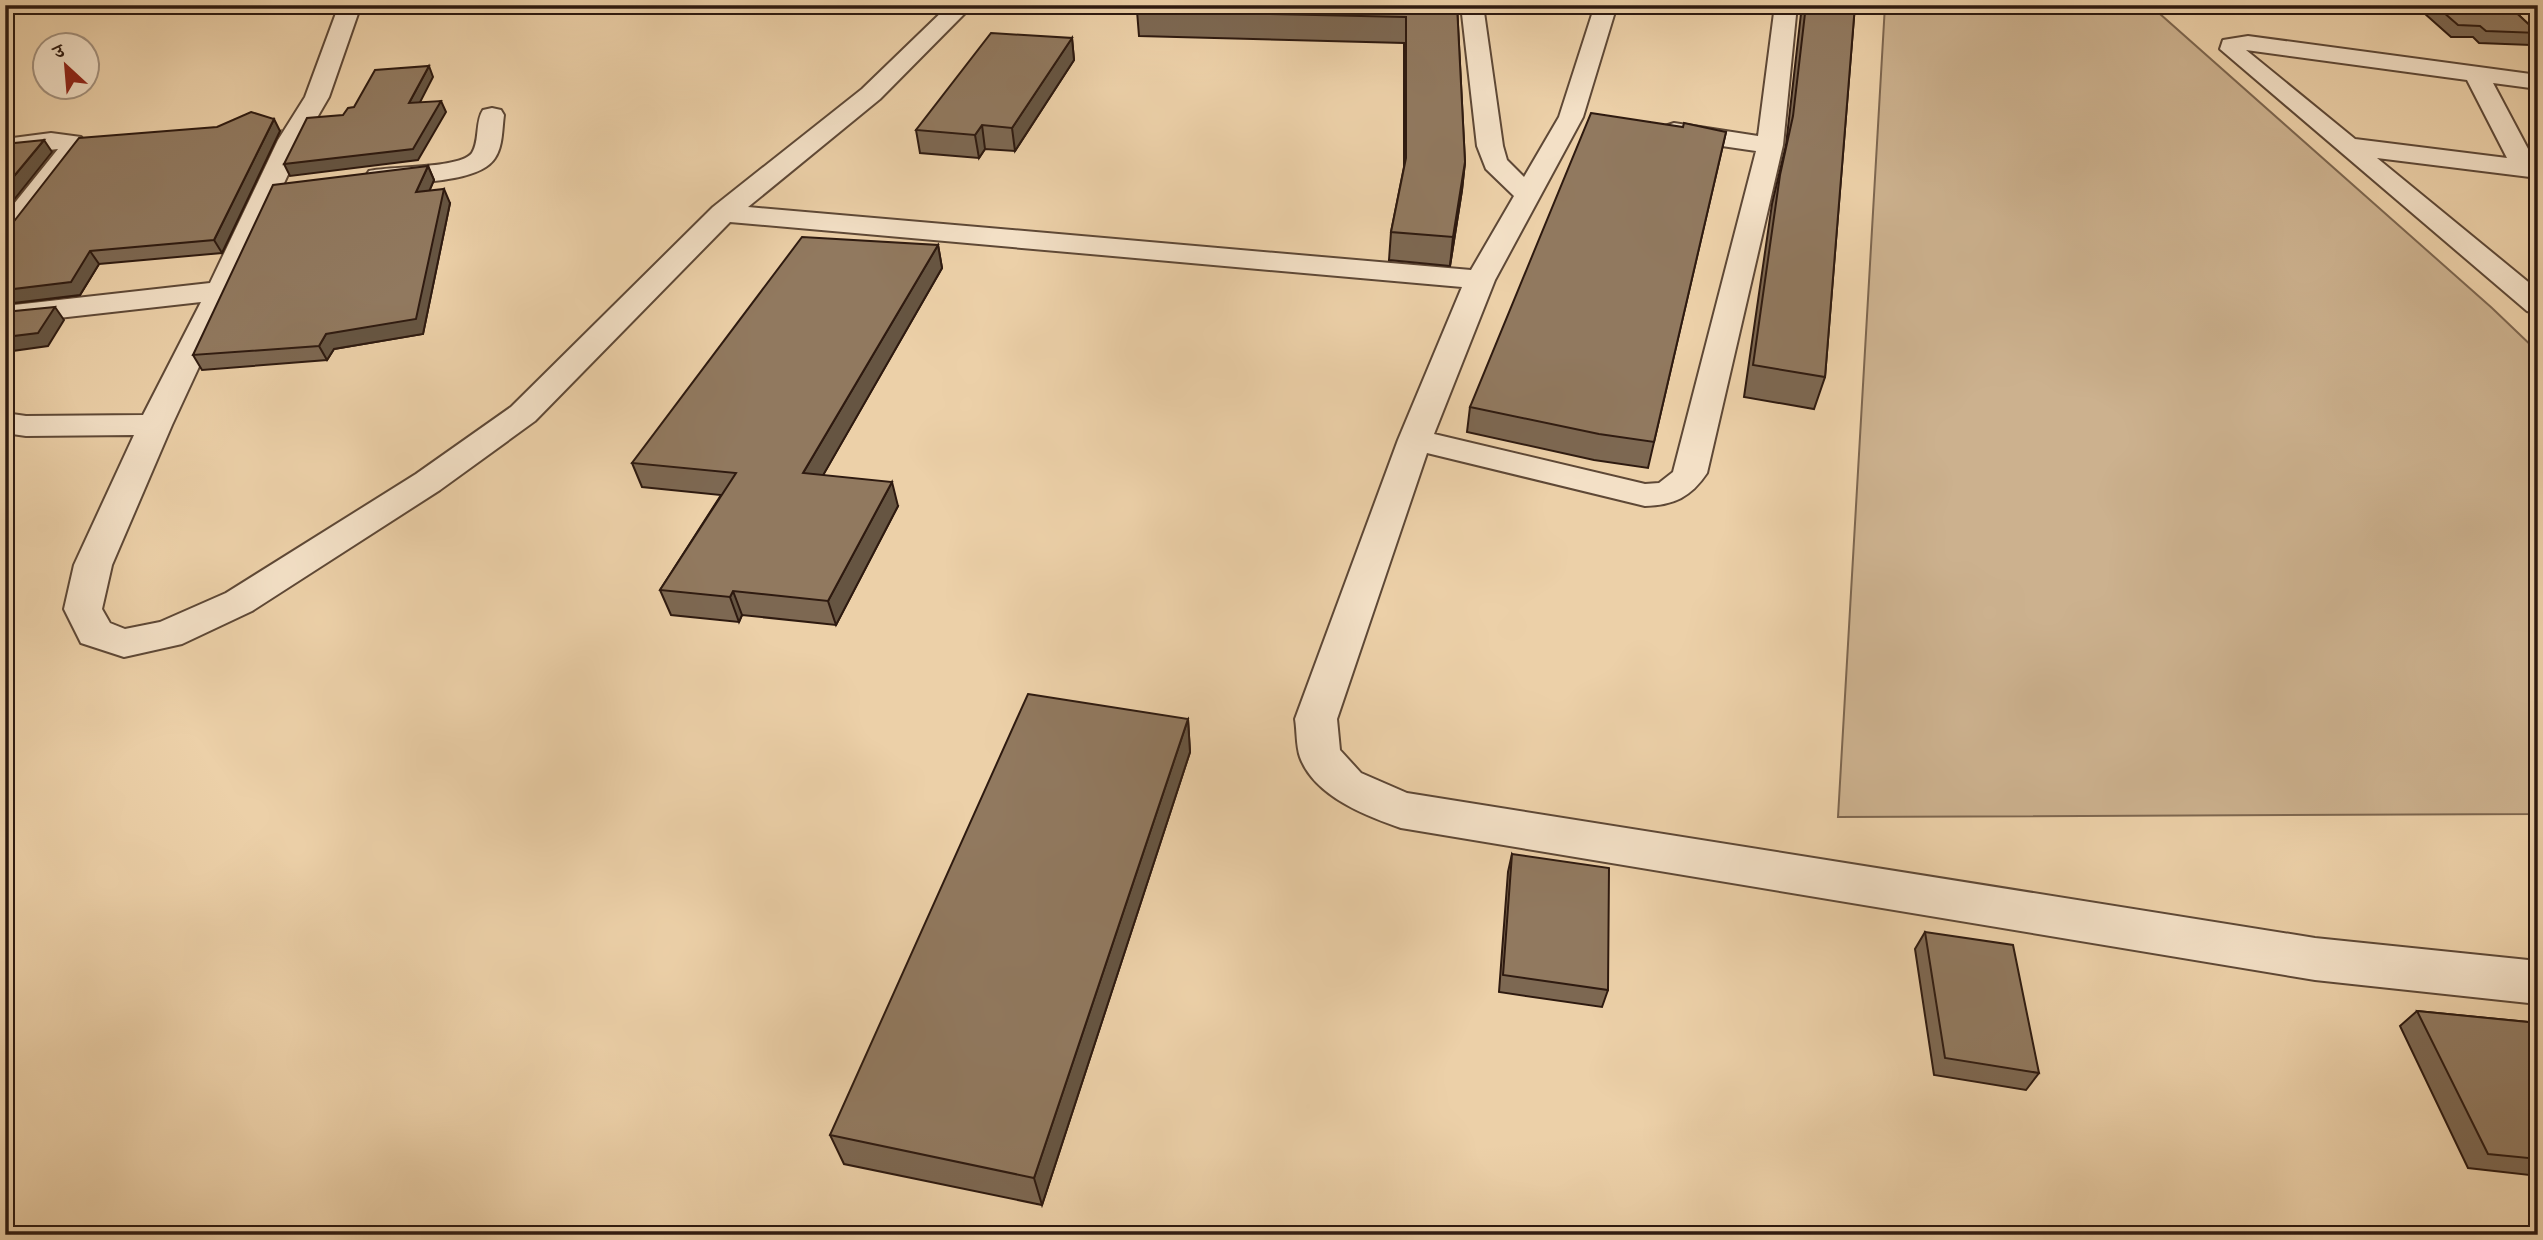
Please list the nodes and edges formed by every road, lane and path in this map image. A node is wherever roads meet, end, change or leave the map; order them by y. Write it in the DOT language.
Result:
graph roads {
  1 [pos="350,5"];
  2 [pos="962,5"];
  3 [pos="1472,5"];
  4 [pos="1606,5"];
  5 [pos="1786,5"];
  6 [pos="2476,74"];
  7 [pos="2538,82"];
  8 [pos="492,115"];
  9 [pos="1571,117"];
  10 [pos="1598,120"];
  11 [pos="1651,128"];
  12 [pos="1770,145"];
  13 [pos="2346,146"];
  14 [pos="5,147"];
  15 [pos="2531,169"];
  16 [pos="350,180"];
  17 [pos="1528,195"];
  18 [pos="723,213"];
  19 [pos="5,234"];
  20 [pos="1480,280"];
  21 [pos="221,291"];
  22 [pos="2538,305"];
  23 [pos="5,315"];
  24 [pos="5,423"];
  25 [pos="155,425"];
  26 [pos="1415,440"];
  27 [pos="2538,983"];
  1 -- 21 [label="street"];
  2 -- 18 [label="street"];
  3 -- 17 [label="street"];
  4 -- 9 [label="street"];
  5 -- 12 [label="street"];
  6 -- 7 [label="street"];
  6 -- 13 [label="street"];
  6 -- 15 [label="street"];
  8 -- 16 [label="street"];
  9 -- 10 [label="street"];
  9 -- 17 [label="street"];
  11 -- 12 [label="street"];
  12 -- 26 [label="street"];
  13 -- 15 [label="street"];
  13 -- 22 [label="street"];
  14 -- 19 [label="street"];
  17 -- 20 [label="street"];
  18 -- 20 [label="street"];
  18 -- 25 [label="street"];
  20 -- 26 [label="street"];
  21 -- 23 [label="street"];
  21 -- 25 [label="street"];
  24 -- 25 [label="street"];
  26 -- 27 [label="street"];
}
